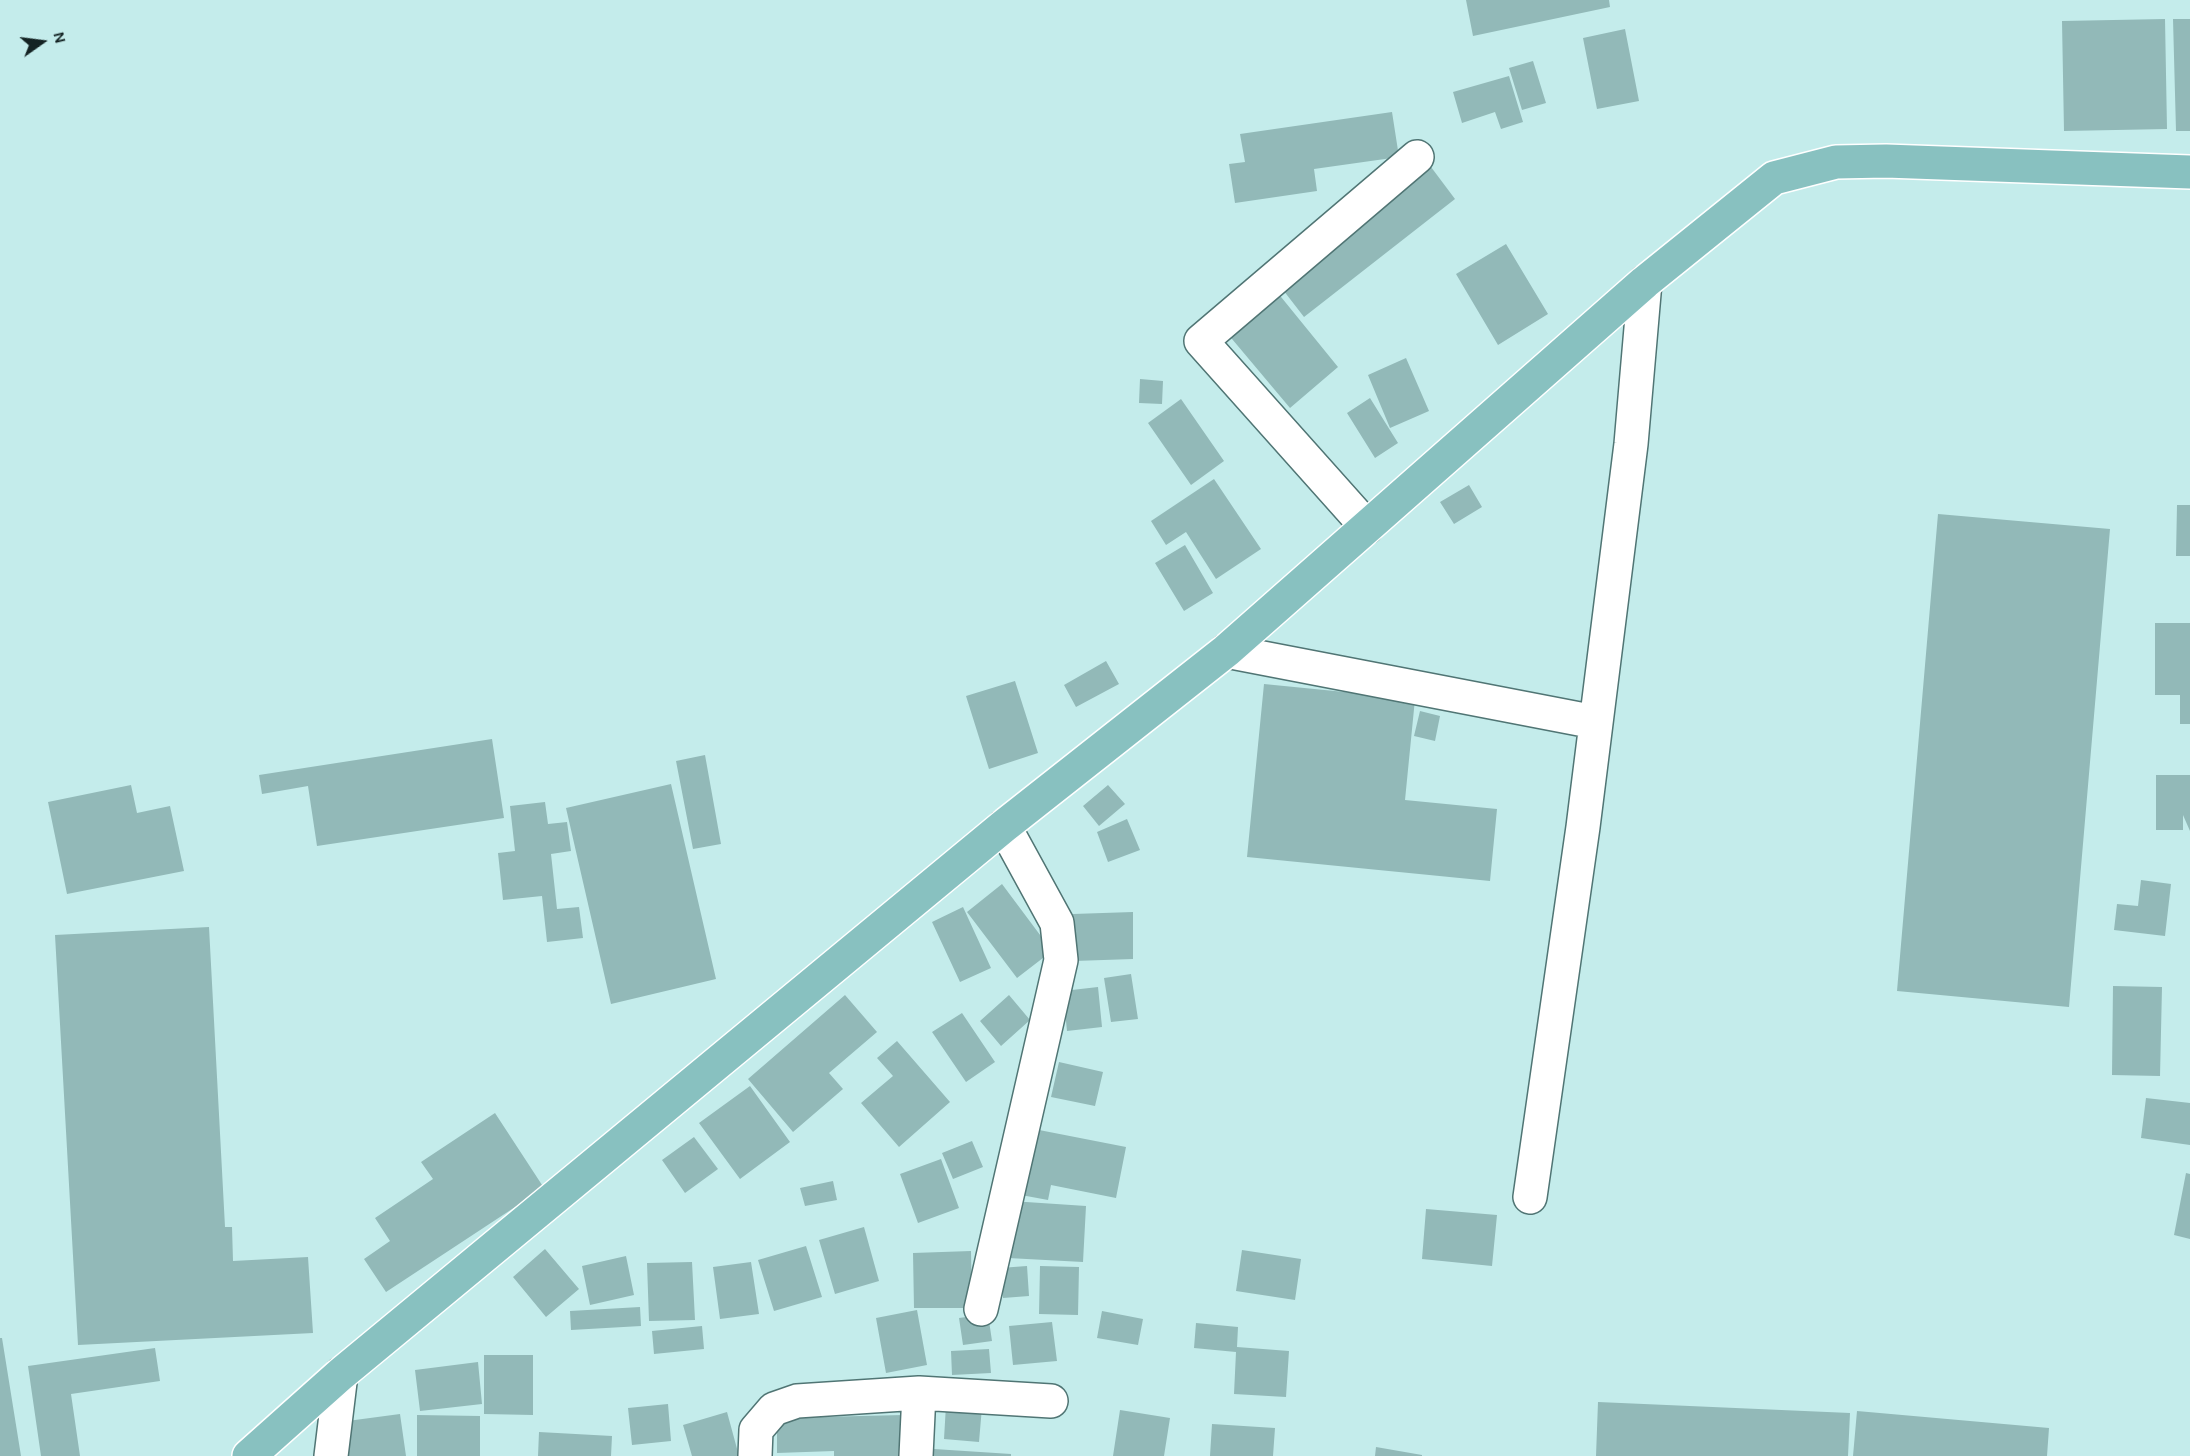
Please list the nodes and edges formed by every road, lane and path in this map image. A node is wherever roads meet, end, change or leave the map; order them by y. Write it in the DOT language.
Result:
graph roads {
  1 [pos="1417,157"];
  2 [pos="2190,172"];
  3 [pos="1645,282"];
  4 [pos="1367,527"];
  5 [pos="1226,651"];
  6 [pos="1595,722"];
  7 [pos="1004,826"];
  8 [pos="1530,1197"];
  9 [pos="981,1309"];
  10 [pos="341,1374"];
  11 [pos="919,1393"];
  12 [pos="1051,1401"];
  13 [pos="249,1456"];
  14 [pos="331,1456"];
  15 [pos="755,1456"];
  16 [pos="916,1456"];
  1 -- 4 [label="street"];
  2 -- 3 [label="main road"];
  3 -- 4 [label="main road"];
  3 -- 6 [label="street"];
  4 -- 5 [label="main road"];
  5 -- 6 [label="street"];
  5 -- 7 [label="main road"];
  6 -- 8 [label="street"];
  7 -- 9 [label="street"];
  7 -- 10 [label="main road"];
  10 -- 13 [label="main road"];
  10 -- 14 [label="street"];
  11 -- 12 [label="street"];
  11 -- 15 [label="street"];
  11 -- 16 [label="street"];
}
